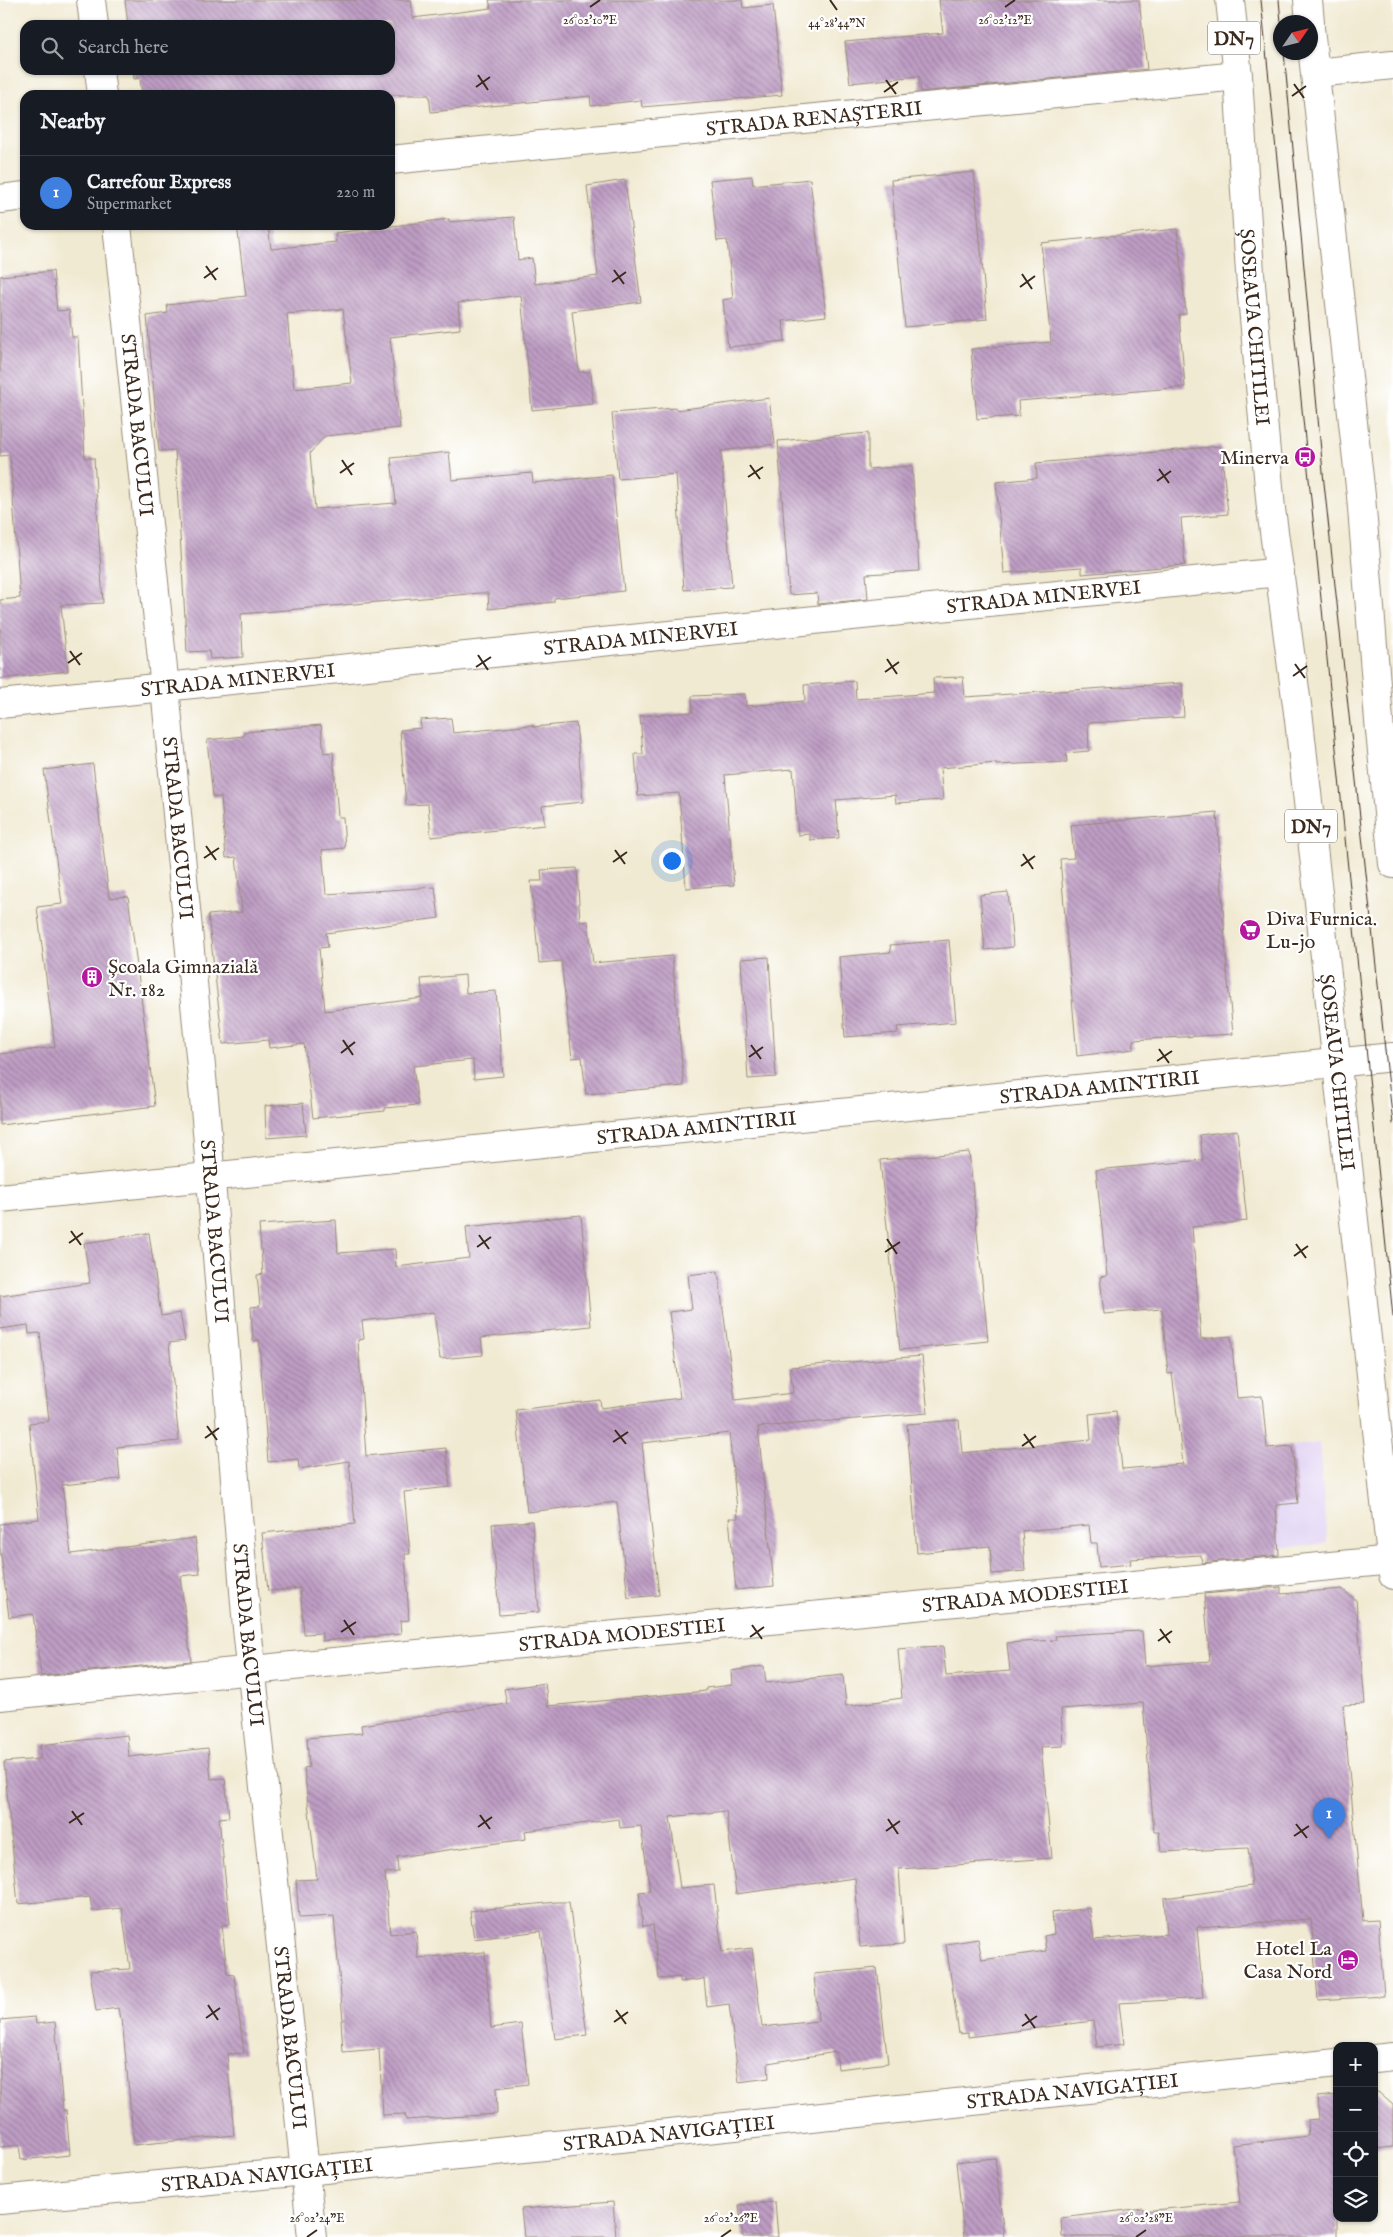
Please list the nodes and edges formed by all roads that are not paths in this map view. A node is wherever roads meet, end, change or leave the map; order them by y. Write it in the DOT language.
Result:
graph roads {
  1 [pos="91,0"];
  2 [pos="1230,0"];
  3 [pos="1308,0"];
  4 [pos="1309,15"];
  5 [pos="93,20"];
  6 [pos="1314,60"];
  7 [pos="1393,65"];
  8 [pos="1315,72"];
  9 [pos="100,75"];
  10 [pos="1238,76"];
  11 [pos="101,90"];
  12 [pos="395,160"];
  13 [pos="20,197"];
  14 [pos="0,199"];
  15 [pos="118,230"];
  16 [pos="1280,572"];
  17 [pos="164,688"];
  18 [pos="0,704"];
  19 [pos="1393,855"];
  20 [pos="1393,1056"];
  21 [pos="1337,1062"];
  22 [pos="211,1177"];
  23 [pos="0,1198"];
  24 [pos="1392,1565"];
  25 [pos="253,1670"];
  26 [pos="0,1696"];
  27 [pos="1393,2057"];
  28 [pos="1378,2059"];
  29 [pos="1333,2063"];
  30 [pos="306,2171"];
  31 [pos="0,2200"];
  32 [pos="312,2237"];
  1 -- 5 [label="street"];
  2 -- 10 [label="street, ȘOSEAUA CHITILEI / DN7"];
  3 -- 4 [label="street"];
  6 -- 8 [label="street"];
  7 -- 8 [label="street"];
  8 -- 19 [label="street"];
  9 -- 11 [label="street"];
  10 -- 12 [label="street, STRADA RENAȘTERII"];
  10 -- 16 [label="street, ȘOSEAUA CHITILEI / DN7"];
  13 -- 14 [label="street"];
  15 -- 17 [label="street, STRADA BACULUI"];
  16 -- 17 [label="street, STRADA MINERVEI"];
  16 -- 21 [label="street, ȘOSEAUA CHITILEI / DN7"];
  17 -- 18 [label="street, STRADA MINERVEI"];
  17 -- 22 [label="street, STRADA BACULUI"];
  20 -- 21 [label="street, STRADA AMINTIRII"];
  21 -- 22 [label="street, STRADA AMINTIRII"];
  21 -- 24 [label="street, ȘOSEAUA CHITILEI / DN7"];
  22 -- 23 [label="street, STRADA AMINTIRII"];
  22 -- 25 [label="street, STRADA BACULUI"];
  24 -- 25 [label="street, STRADA MODESTIEI"];
  25 -- 26 [label="street, STRADA MODESTIEI"];
  25 -- 30 [label="street, STRADA BACULUI"];
  27 -- 28 [label="street"];
  29 -- 30 [label="street, STRADA NAVIGAȚIEI"];
  30 -- 31 [label="street, STRADA NAVIGAȚIEI"];
  30 -- 32 [label="street, STRADA BACULUI"];
}
